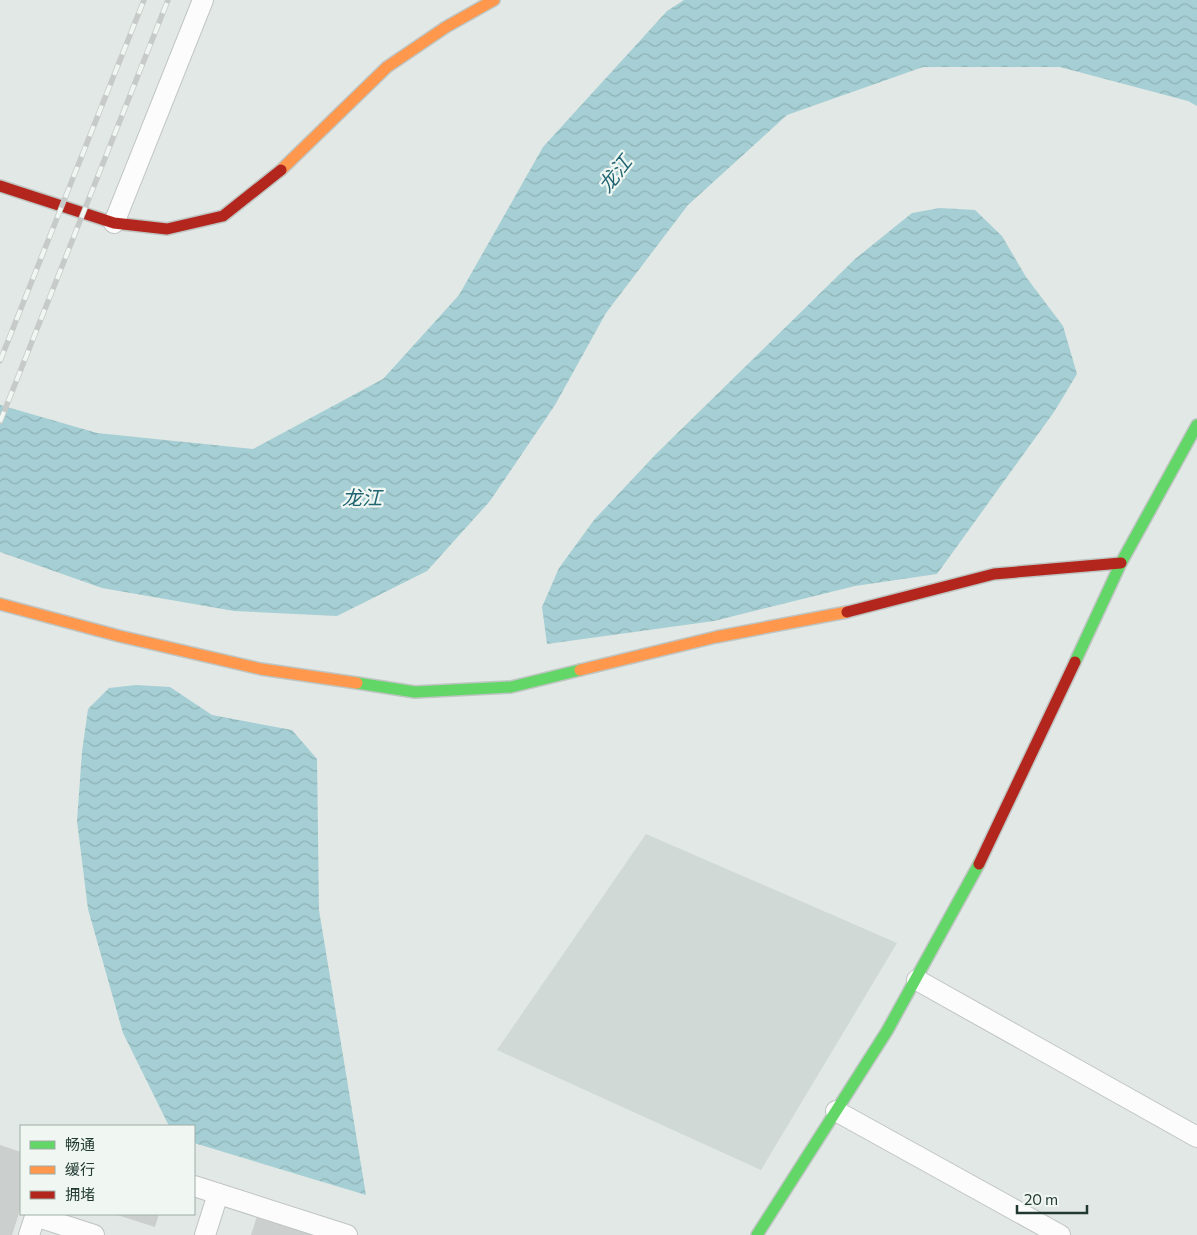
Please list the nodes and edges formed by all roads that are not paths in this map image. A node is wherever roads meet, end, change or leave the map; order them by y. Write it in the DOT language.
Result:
graph roads {
  1 [pos="203,0"];
  2 [pos="494,0"];
  3 [pos="0,186"];
  4 [pos="114,223"];
  5 [pos="1197,425"];
  6 [pos="1121,563"];
  7 [pos="0,604"];
  8 [pos="917,980"];
  9 [pos="836,1111"];
  10 [pos="1197,1137"];
  11 [pos="195,1186"];
  12 [pos="218,1194"];
  13 [pos="36,1215"];
  14 [pos="29,1235"];
  15 [pos="94,1235"];
  16 [pos="205,1235"];
  17 [pos="347,1235"];
  18 [pos="756,1235"];
  19 [pos="1060,1235"];
  1 -- 4 [label="street"];
  2 -- 4 [label="street"];
  3 -- 4 [label="street"];
  5 -- 6 [label="street"];
  6 -- 7 [label="street"];
  6 -- 8 [label="street"];
  8 -- 9 [label="street"];
  8 -- 10 [label="street"];
  9 -- 18 [label="street"];
  9 -- 19 [label="street"];
  11 -- 12 [label="street"];
  12 -- 16 [label="street"];
  12 -- 17 [label="street"];
  13 -- 14 [label="street"];
  13 -- 15 [label="street"];
}
